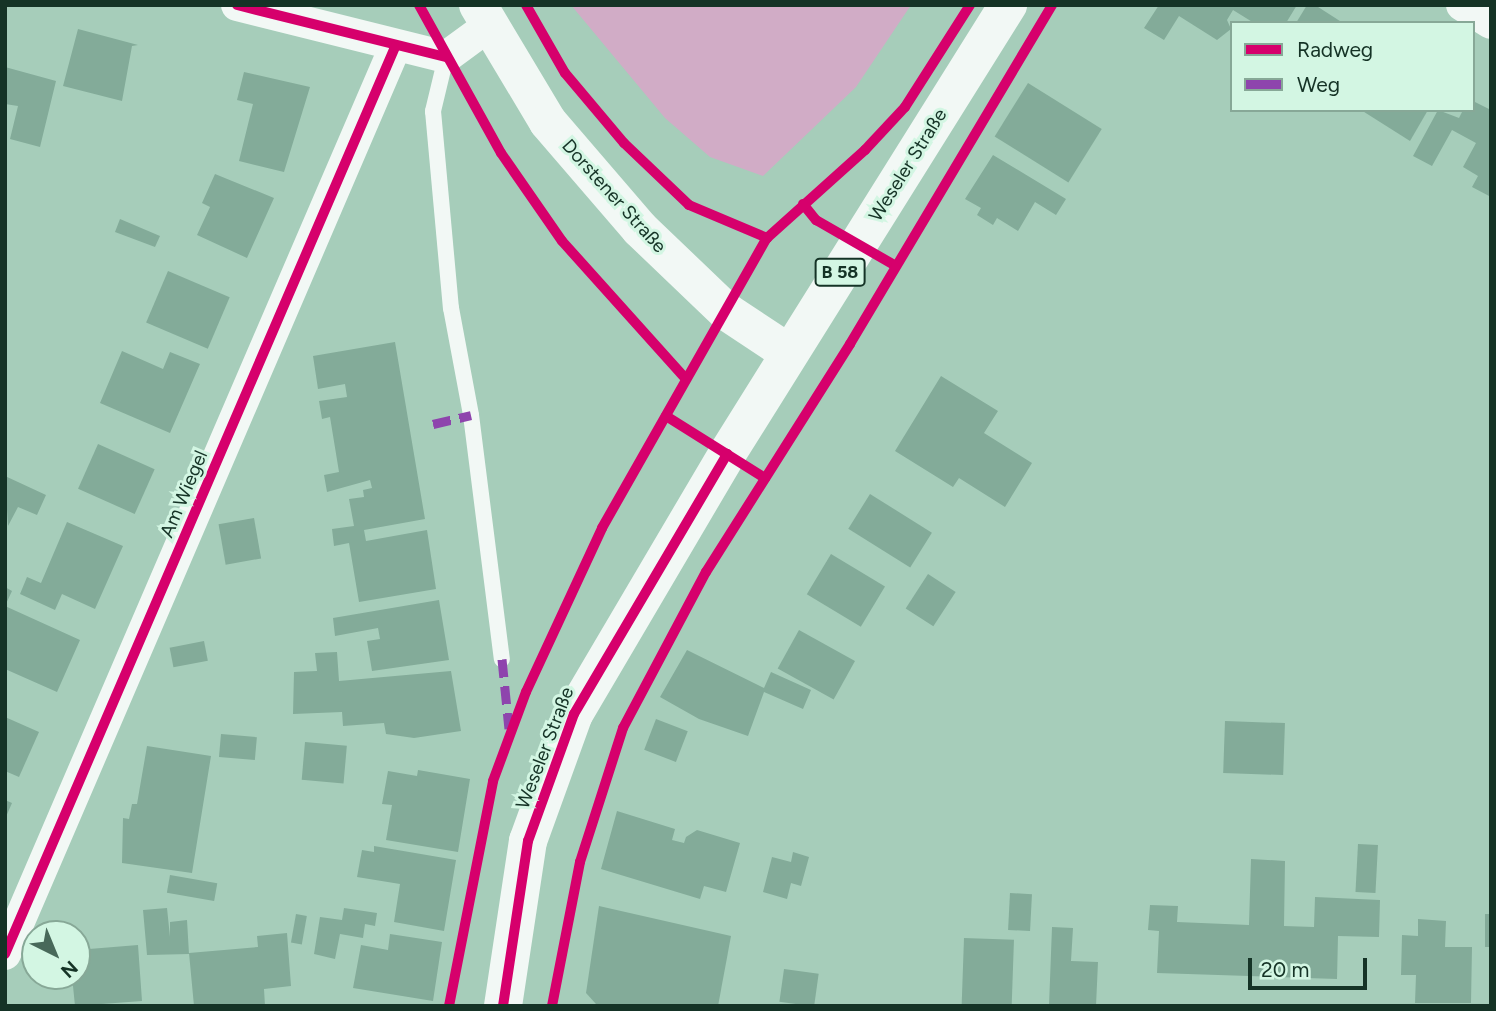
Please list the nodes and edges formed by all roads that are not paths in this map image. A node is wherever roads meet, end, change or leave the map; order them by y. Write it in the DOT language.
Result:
graph roads {
  1 [pos="237,5"];
  2 [pos="1008,5"];
  3 [pos="1462,5"];
  4 [pos="483,16"];
  5 [pos="1491,23"];
  6 [pos="395,47"];
  7 [pos="446,57"];
  8 [pos="789,353"];
  9 [pos="502,659"];
  10 [pos="5,954"];
  11 [pos="503,1006"];
  1 -- 6 [label="street"];
  2 -- 8 [label="main road, Weseler Straße / B 58"];
  3 -- 5 [label="street"];
  4 -- 7 [label="street"];
  4 -- 8 [label="main road, Dorstener Straße"];
  6 -- 7 [label="street"];
  6 -- 10 [label="street, Am Wiegel"];
  7 -- 9 [label="lane"];
  8 -- 11 [label="main road, Weseler Straße / B 58"];
}
